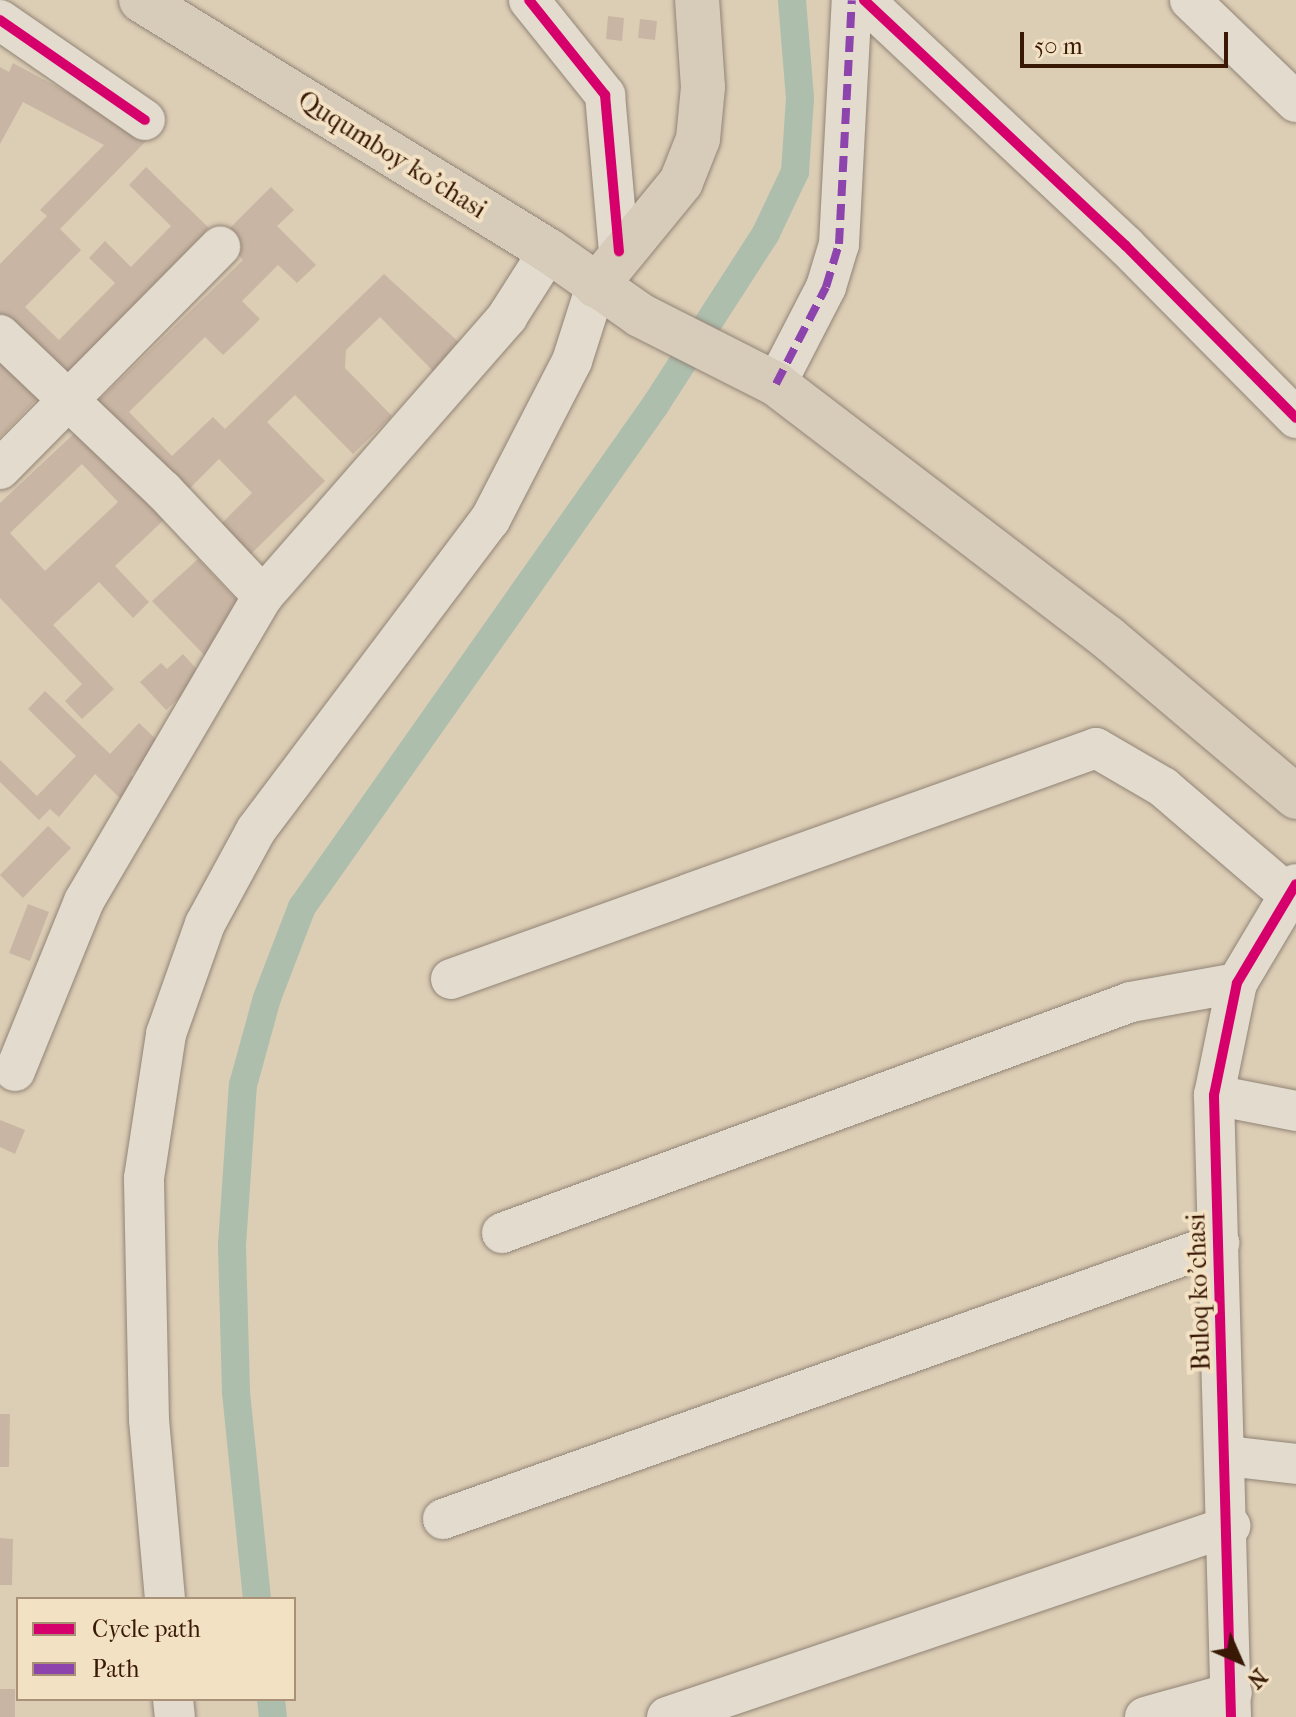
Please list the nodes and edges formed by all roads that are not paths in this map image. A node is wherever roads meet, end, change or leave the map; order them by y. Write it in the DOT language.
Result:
graph roads {
  1 [pos="141,0"];
  2 [pos="529,0"];
  3 [pos="697,0"];
  4 [pos="852,0"];
  5 [pos="864,0"];
  6 [pos="1190,0"];
  7 [pos="0,20"];
  8 [pos="1296,102"];
  9 [pos="145,120"];
  10 [pos="220,247"];
  11 [pos="549,251"];
  12 [pos="608,268"];
  13 [pos="0,335"];
  14 [pos="759,374"];
  15 [pos="66,400"];
  16 [pos="1296,418"];
  17 [pos="0,469"];
  18 [pos="263,596"];
  19 [pos="1296,797"];
  20 [pos="1292,890"];
  21 [pos="451,979"];
  22 [pos="1237,983"];
  23 [pos="15,1071"];
  24 [pos="1214,1095"];
  25 [pos="1296,1111"];
  26 [pos="502,1233"];
  27 [pos="1219,1243"];
  28 [pos="1226,1456"];
  29 [pos="1296,1464"];
  30 [pos="443,1519"];
  31 [pos="1230,1526"];
  32 [pos="165,1597"];
  33 [pos="1232,1705"];
  34 [pos="667,1717"];
  35 [pos="1145,1717"];
  1 -- 11 [label="main road, Ququmboy ko'chasi"];
  2 -- 12 [label="street"];
  3 -- 12 [label="main road"];
  4 -- 14 [label="street"];
  5 -- 16 [label="street"];
  6 -- 8 [label="street"];
  7 -- 9 [label="street"];
  10 -- 15 [label="street"];
  11 -- 12 [label="main road, Ququmboy ko'chasi"];
  11 -- 18 [label="street"];
  12 -- 14 [label="main road, Ququmboy ko'chasi"];
  12 -- 32 [label="street"];
  13 -- 15 [label="street"];
  14 -- 19 [label="main road, Ququmboy ko'chasi"];
  15 -- 17 [label="street"];
  15 -- 18 [label="street"];
  18 -- 23 [label="street"];
  20 -- 21 [label="street"];
  20 -- 22 [label="street, Buloq ko'chasi"];
  22 -- 24 [label="street, Buloq ko'chasi"];
  22 -- 26 [label="street"];
  24 -- 25 [label="street"];
  24 -- 27 [label="street, Buloq ko'chasi"];
  27 -- 28 [label="street, Buloq ko'chasi"];
  27 -- 30 [label="street"];
  28 -- 29 [label="street"];
  28 -- 31 [label="street, Buloq ko'chasi"];
  31 -- 33 [label="street, Buloq ko'chasi"];
  31 -- 34 [label="street"];
  33 -- 35 [label="street"];
}
